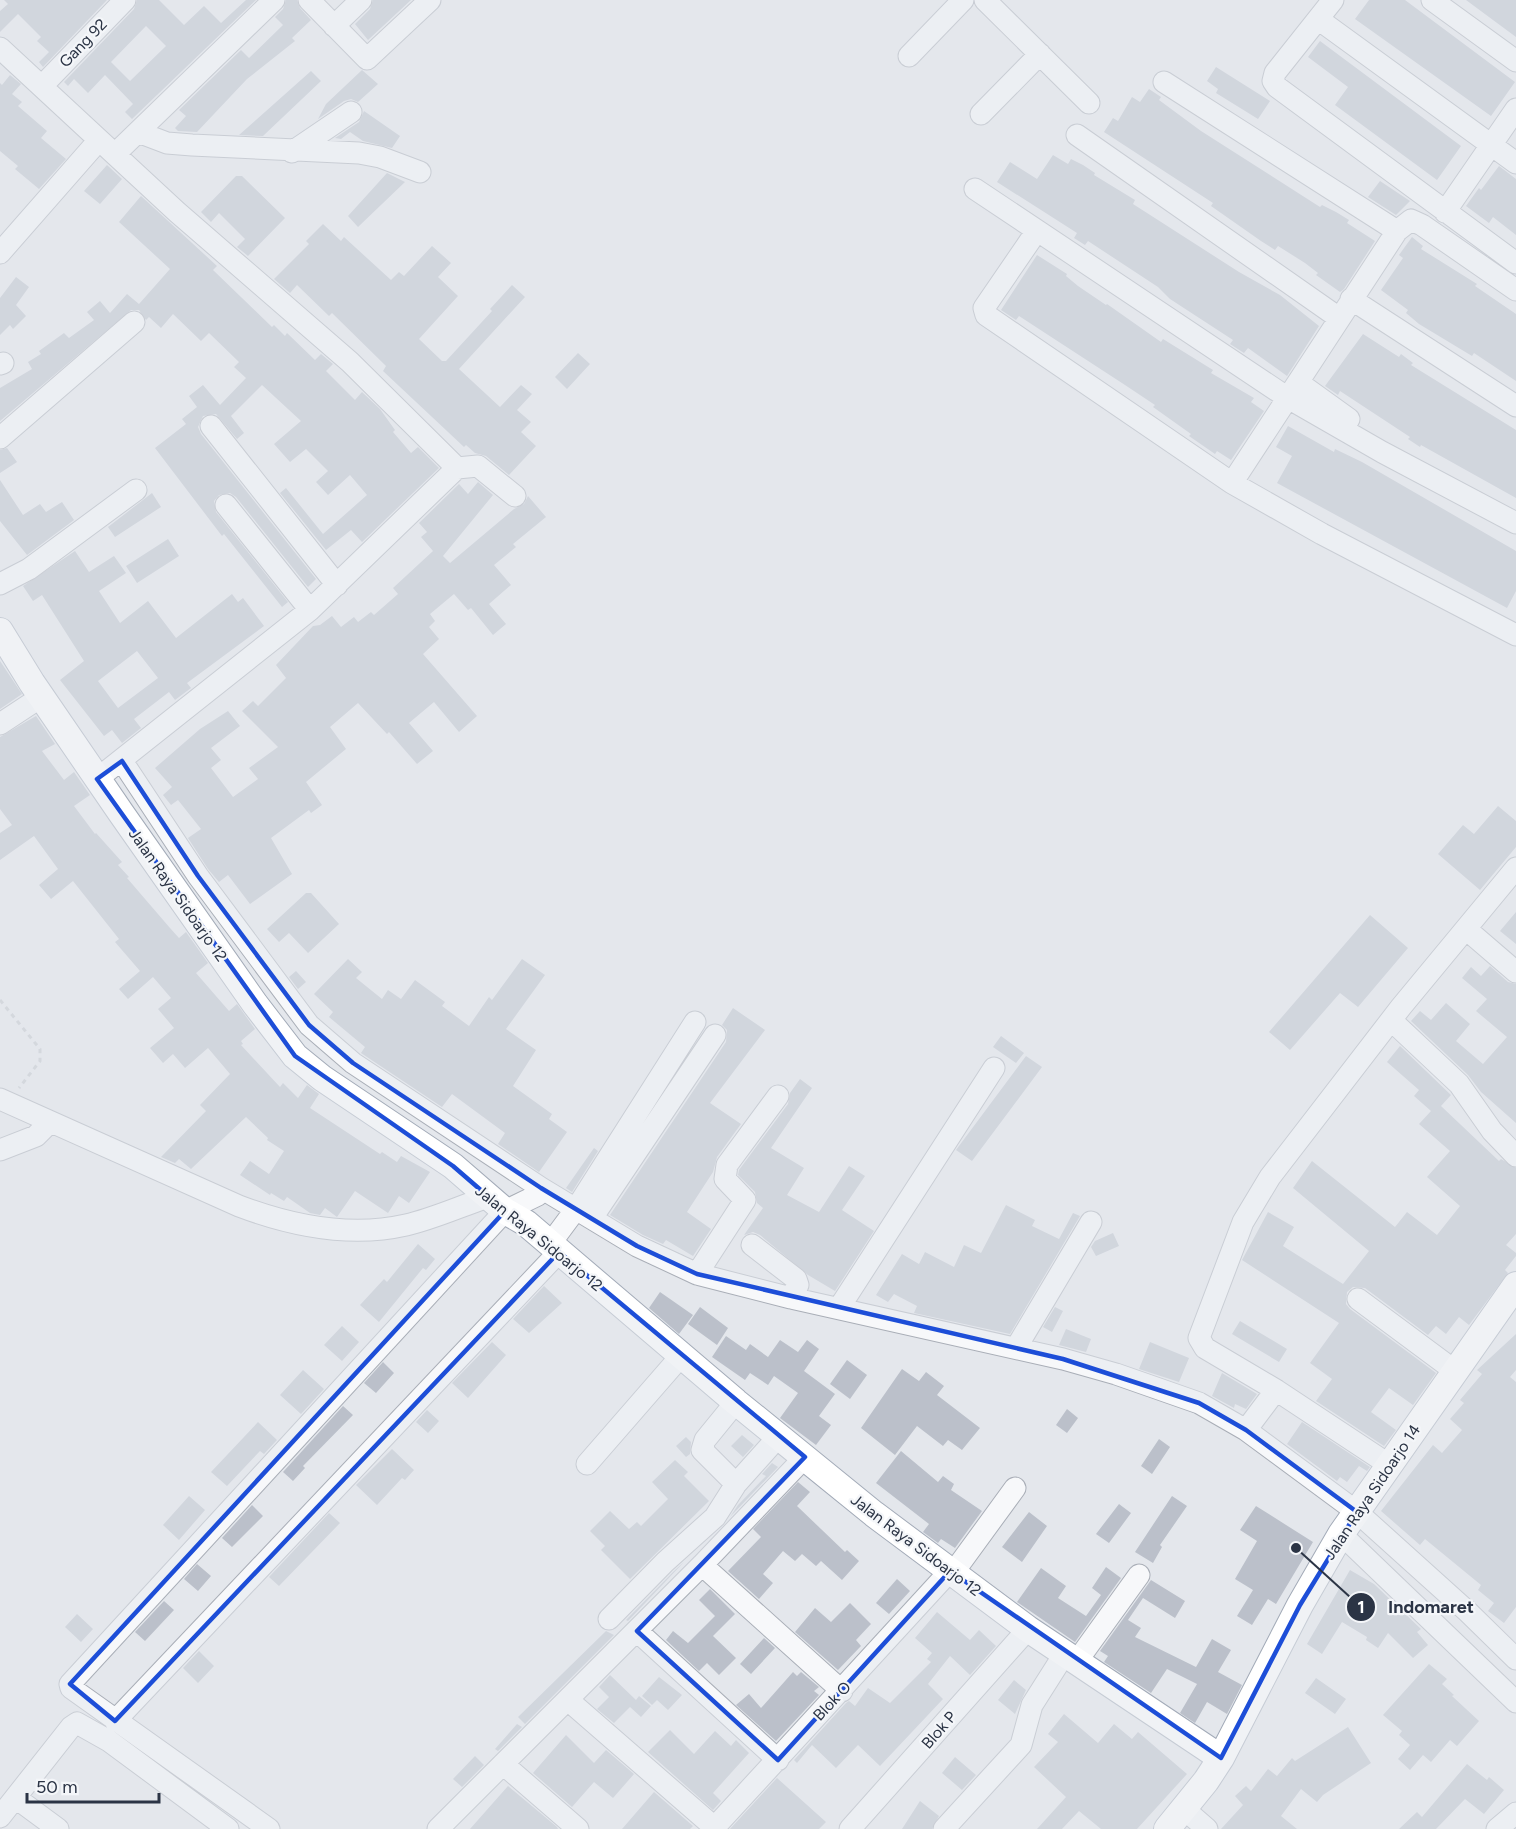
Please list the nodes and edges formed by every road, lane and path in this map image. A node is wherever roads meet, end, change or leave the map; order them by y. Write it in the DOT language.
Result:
graph roads {
  1 [pos="125,0"];
  2 [pos="274,0"];
  3 [pos="309,0"];
  4 [pos="361,0"];
  5 [pos="430,0"];
  6 [pos="963,0"];
  7 [pos="985,0"];
  8 [pos="1333,0"];
  9 [pos="1432,0"];
  10 [pos="1318,19"];
  11 [pos="334,26"];
  12 [pos="0,48"];
  13 [pos="1040,54"];
  14 [pos="909,56"];
  15 [pos="1516,61"];
  16 [pos="1164,82"];
  17 [pos="42,86"];
  18 [pos="1089,103"];
  19 [pos="1516,109"];
  20 [pos="351,112"];
  21 [pos="981,114"];
  22 [pos="138,132"];
  23 [pos="1077,135"];
  24 [pos="99,140"];
  25 [pos="1491,145"];
  26 [pos="292,152"];
  27 [pos="115,154"];
  28 [pos="1516,163"];
  29 [pos="420,172"];
  30 [pos="975,189"];
  31 [pos="1445,212"];
  32 [pos="1397,231"];
  33 [pos="1036,232"];
  34 [pos="0,253"];
  35 [pos="1516,263"];
  36 [pos="1516,290"];
  37 [pos="1351,300"];
  38 [pos="1339,318"];
  39 [pos="134,321"];
  40 [pos="1293,390"];
  41 [pos="1516,406"];
  42 [pos="211,426"];
  43 [pos="0,438"];
  44 [pos="457,468"];
  45 [pos="1232,483"];
  46 [pos="136,490"];
  47 [pos="515,496"];
  48 [pos="226,505"];
  49 [pos="1516,523"];
  50 [pos="1,584"];
  51 [pos="338,585"];
  52 [pos="310,610"];
  53 [pos="0,631"];
  54 [pos="1516,635"];
  55 [pos="41,697"];
  56 [pos="0,724"];
  57 [pos="110,770"];
  58 [pos="1516,868"];
  59 [pos="1466,929"];
  60 [pos="1516,972"];
  61 [pos="0,1000"];
  62 [pos="1391,1020"];
  63 [pos="695,1022"];
  64 [pos="715,1035"];
  65 [pos="994,1068"];
  66 [pos="778,1096"];
  67 [pos="4,1100"];
  68 [pos="50,1122"];
  69 [pos="0,1150"];
  70 [pos="463,1153"];
  71 [pos="1516,1156"];
  72 [pos="515,1200"];
  73 [pos="1091,1222"];
  74 [pos="567,1229"];
  75 [pos="752,1245"];
  76 [pos="697,1274"];
  77 [pos="1514,1291"];
  78 [pos="791,1298"];
  79 [pos="1358,1299"];
  80 [pos="839,1308"];
  81 [pos="1016,1348"];
  82 [pos="681,1356"];
  83 [pos="1455,1371"];
  84 [pos="1276,1390"];
  85 [pos="736,1402"];
  86 [pos="1246,1430"];
  87 [pos="779,1436"];
  88 [pos="805,1457"];
  89 [pos="587,1464"];
  90 [pos="1388,1464"];
  91 [pos="735,1484"];
  92 [pos="1015,1488"];
  93 [pos="1349,1523"];
  94 [pos="702,1565"];
  95 [pos="951,1572"];
  96 [pos="1139,1575"];
  97 [pos="609,1619"];
  98 [pos="1028,1629"];
  99 [pos="637,1631"];
  100 [pos="1071,1657"];
  101 [pos="1507,1664"];
  102 [pos="842,1691"];
  103 [pos="568,1700"];
  104 [pos="1516,1702"];
  105 [pos="115,1721"];
  106 [pos="1221,1758"];
  107 [pos="778,1760"];
  108 [pos="503,1764"];
  109 [pos="16,1798"];
  110 [pos="1184,1809"];
  111 [pos="1516,1813"];
  112 [pos="0,1817"];
  113 [pos="253,1824"];
  114 [pos="713,1828"];
  115 [pos="58,1829"];
  116 [pos="228,1829"];
  117 [pos="438,1829"];
  118 [pos="578,1829"];
  119 [pos="850,1829"];
  120 [pos="944,1829"];
  121 [pos="1167,1829"];
  122 [pos="1207,1829"];
  123 [pos="1497,1829"];
  1 -- 17 [label="street, Gang 92"];
  2 -- 22 [label="street"];
  3 -- 11 [label="street"];
  4 -- 11 [label="street"];
  5 -- 11 [label="street"];
  6 -- 14 [label="street"];
  7 -- 13 [label="street"];
  8 -- 10 [label="street"];
  9 -- 15 [label="street"];
  10 -- 25 [label="street"];
  10 -- 31 [label="street"];
  12 -- 17 [label="street"];
  13 -- 18 [label="street"];
  13 -- 21 [label="street"];
  16 -- 32 [label="street"];
  17 -- 24 [label="street"];
  19 -- 25 [label="street"];
  20 -- 26 [label="street"];
  22 -- 26 [label="street"];
  22 -- 27 [label="street"];
  23 -- 38 [label="street"];
  24 -- 27 [label="street"];
  24 -- 34 [label="street"];
  25 -- 28 [label="street"];
  25 -- 31 [label="street"];
  26 -- 29 [label="street"];
  27 -- 44 [label="street"];
  30 -- 33 [label="street"];
  31 -- 35 [label="street"];
  32 -- 36 [label="street"];
  32 -- 37 [label="street"];
  33 -- 40 [label="street"];
  33 -- 45 [label="street"];
  37 -- 38 [label="street"];
  37 -- 41 [label="street"];
  38 -- 40 [label="street"];
  39 -- 43 [label="street"];
  40 -- 45 [label="street"];
  40 -- 49 [label="street"];
  42 -- 51 [label="street"];
  44 -- 47 [label="street"];
  44 -- 51 [label="street"];
  45 -- 54 [label="street"];
  46 -- 50 [label="street"];
  48 -- 52 [label="street"];
  51 -- 52 [label="street"];
  52 -- 57 [label="street"];
  53 -- 55 [label="main road, Jalan Raya Sidoarjo 12"];
  55 -- 56 [label="street"];
  55 -- 57 [label="main road, Jalan Raya Sidoarjo 12"];
  57 -- 70 [label="main road, Jalan Raya Sidoarjo 12"];
  58 -- 59 [label="street"];
  59 -- 60 [label="street"];
  59 -- 62 [label="street"];
  61 -- 67 [label="path"];
  62 -- 71 [label="street"];
  62 -- 84 [label="street"];
  63 -- 74 [label="street"];
  64 -- 74 [label="street"];
  65 -- 80 [label="street"];
  66 -- 76 [label="street"];
  67 -- 68 [label="street"];
  68 -- 69 [label="street"];
  68 -- 72 [label="street"];
  70 -- 72 [label="main road, Jalan Raya Sidoarjo 12"];
  70 -- 72 [label="street"];
  72 -- 74 [label="street"];
  72 -- 74 [label="main road, Jalan Raya Sidoarjo 12"];
  72 -- 105 [label="street"];
  73 -- 81 [label="street"];
  74 -- 76 [label="street"];
  74 -- 82 [label="main road, Jalan Raya Sidoarjo 12"];
  74 -- 105 [label="street"];
  75 -- 78 [label="street"];
  76 -- 78 [label="street"];
  77 -- 83 [label="main road, Jalan Raya Sidoarjo 14"];
  78 -- 80 [label="street"];
  79 -- 83 [label="street"];
  80 -- 81 [label="street"];
  81 -- 86 [label="street"];
  82 -- 85 [label="main road, Jalan Raya Sidoarjo 12"];
  82 -- 89 [label="street"];
  83 -- 90 [label="main road, Jalan Raya Sidoarjo 14"];
  84 -- 86 [label="street"];
  84 -- 90 [label="street"];
  85 -- 87 [label="main road, Jalan Raya Sidoarjo 12"];
  85 -- 91 [label="street"];
  86 -- 93 [label="street"];
  87 -- 88 [label="main road, Jalan Raya Sidoarjo 12"];
  87 -- 91 [label="street"];
  88 -- 94 [label="street"];
  88 -- 95 [label="main road, Jalan Raya Sidoarjo 12"];
  90 -- 93 [label="main road, Jalan Raya Sidoarjo 14"];
  91 -- 97 [label="street"];
  92 -- 95 [label="street, Blok O"];
  93 -- 101 [label="street"];
  93 -- 101 [label="street"];
  93 -- 106 [label="main road, Jalan Raya Sidoarjo 14"];
  94 -- 99 [label="street"];
  94 -- 102 [label="street"];
  95 -- 98 [label="main road, Jalan Raya Sidoarjo 12"];
  95 -- 102 [label="street, Blok O"];
  96 -- 100 [label="street"];
  98 -- 100 [label="main road, Jalan Raya Sidoarjo 12"];
  98 -- 119 [label="street, Blok P"];
  99 -- 103 [label="street"];
  99 -- 107 [label="street"];
  100 -- 106 [label="main road, Jalan Raya Sidoarjo 12"];
  100 -- 120 [label="street"];
  101 -- 104 [label="street"];
  102 -- 107 [label="street, Blok O"];
  103 -- 108 [label="street"];
  103 -- 114 [label="street"];
  105 -- 113 [label="street"];
  106 -- 110 [label="main road, Jalan Raya Sidoarjo 14"];
  107 -- 114 [label="street, Blok O"];
  108 -- 117 [label="street"];
  108 -- 118 [label="street"];
  109 -- 112 [label="street"];
  109 -- 115 [label="street"];
  109 -- 116 [label="street"];
  110 -- 121 [label="main road, Jalan Raya Sidoarjo 14"];
  110 -- 122 [label="street"];
  111 -- 123 [label="street"];
}
